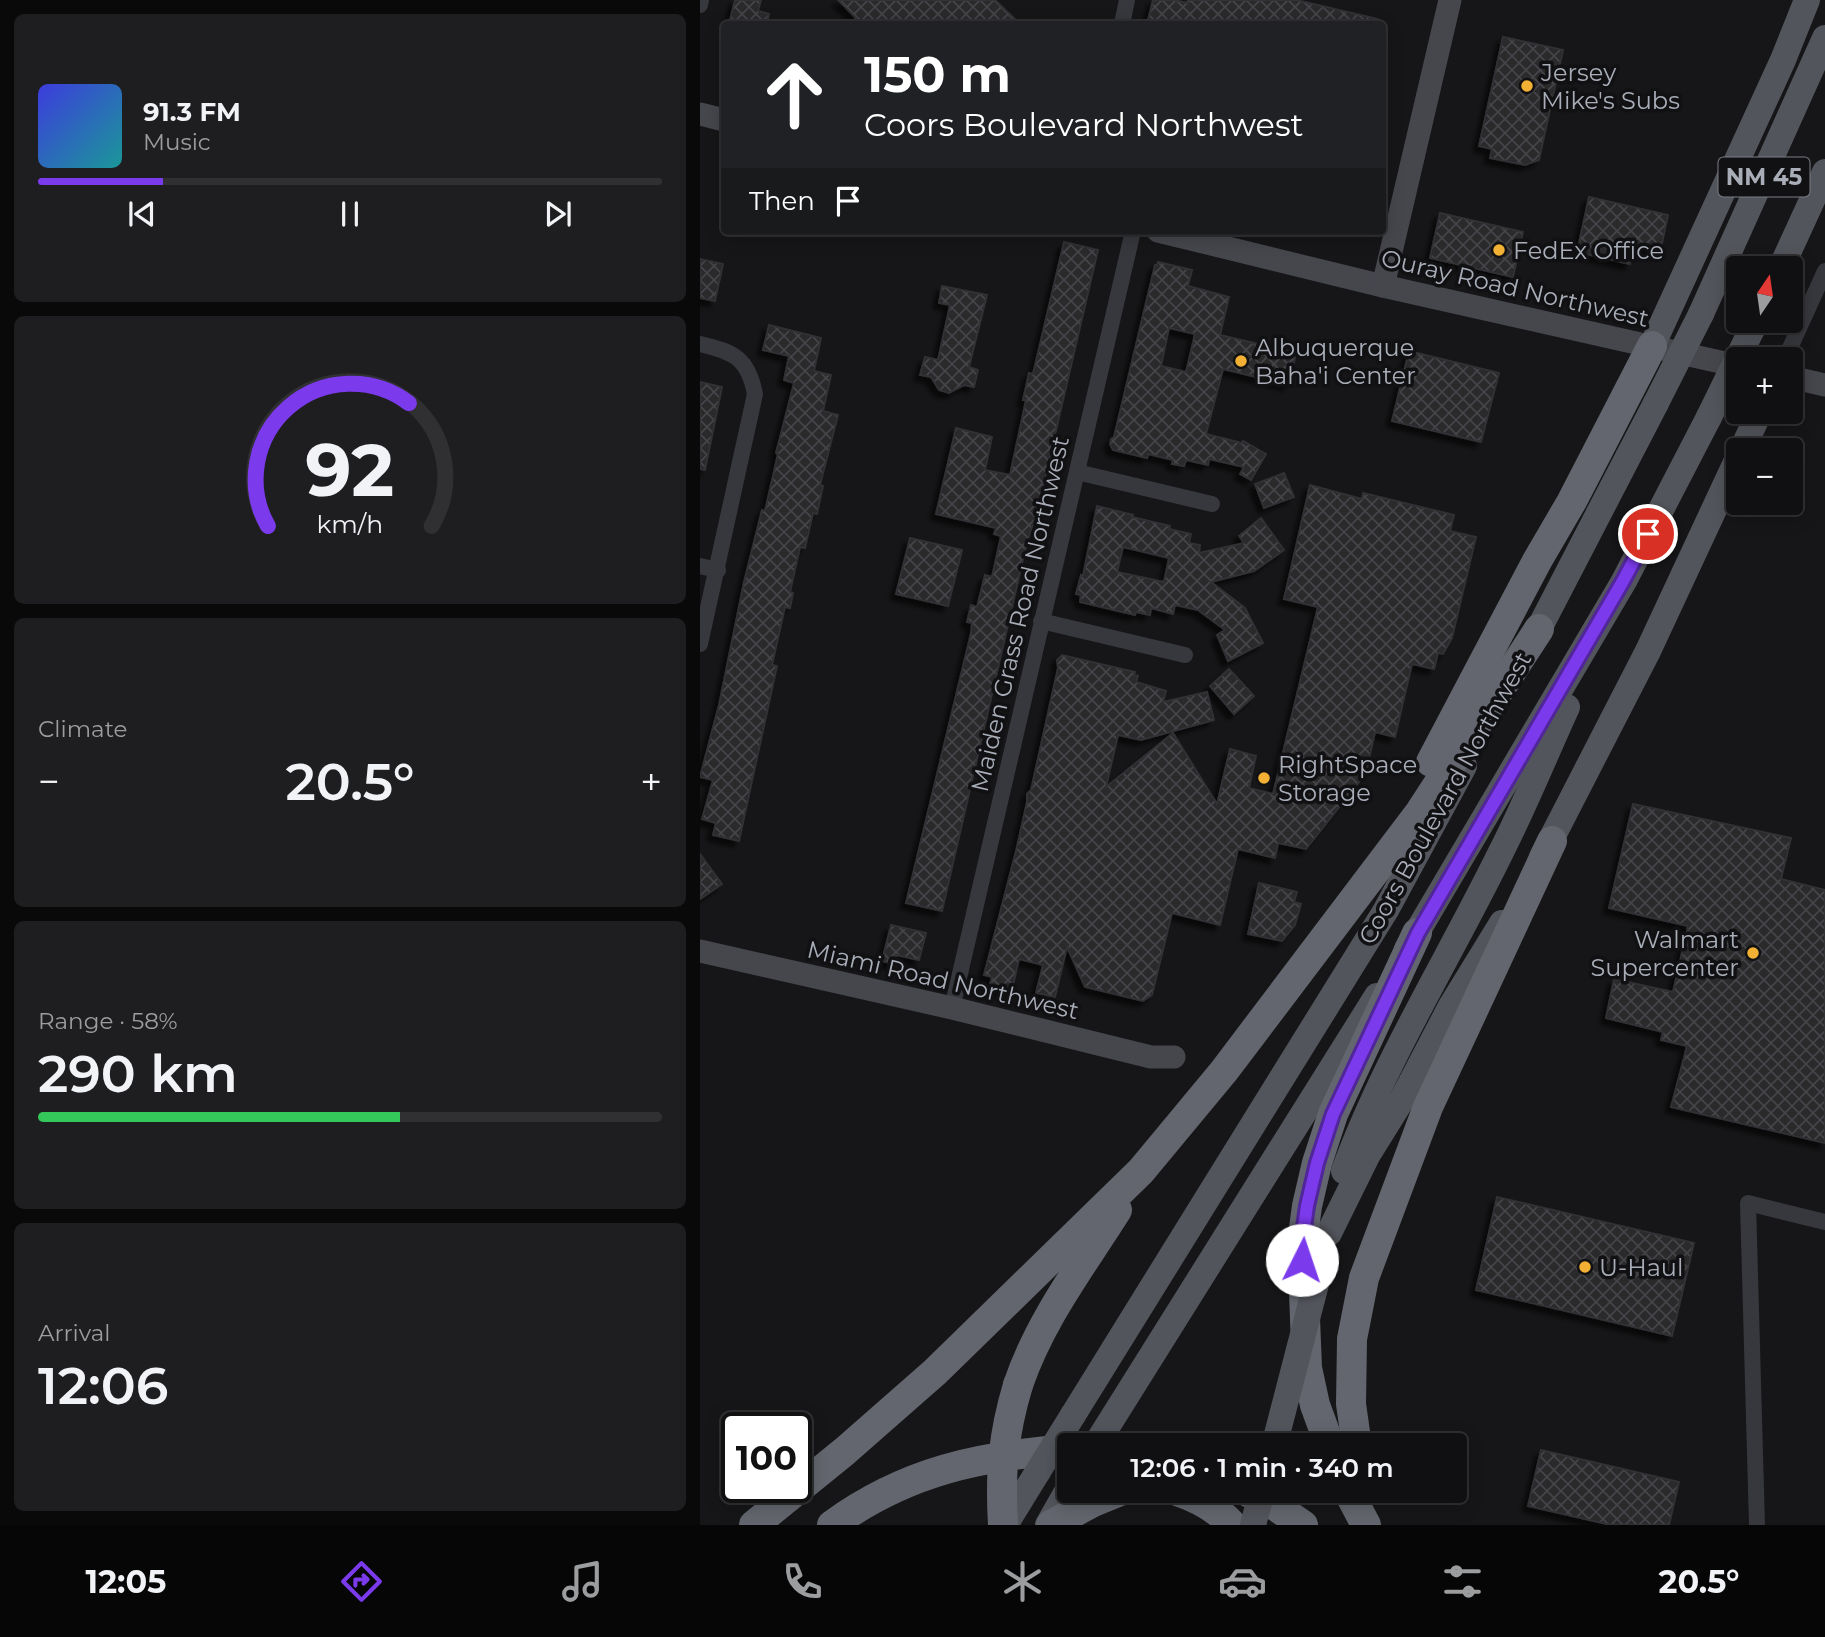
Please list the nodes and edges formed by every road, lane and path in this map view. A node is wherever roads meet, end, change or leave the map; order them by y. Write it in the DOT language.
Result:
graph roads {
  1 [pos="1127,0"];
  2 [pos="1450,0"];
  3 [pos="1807,0"];
  4 [pos="1123,21"];
  5 [pos="1825,38"];
  6 [pos="700,114"];
  7 [pos="721,119"];
  8 [pos="1825,172"];
  9 [pos="1132,235"];
  10 [pos="1174,235"];
  11 [pos="1786,256"];
  12 [pos="1825,271"];
  13 [pos="1382,286"];
  14 [pos="1750,333"];
  15 [pos="700,344"];
  16 [pos="1652,346"];
  17 [pos="1790,347"];
  18 [pos="1726,363"];
  19 [pos="1803,380"];
  20 [pos="1825,385"];
  21 [pos="1077,472"];
  22 [pos="1726,484"];
  23 [pos="1212,504"];
  24 [pos="700,565"];
  25 [pos="718,570"];
  26 [pos="1623,581"];
  27 [pos="1041,621"];
  28 [pos="1539,629"];
  29 [pos="700,644"];
  30 [pos="1185,655"];
  31 [pos="1552,841"];
  32 [pos="1355,899"];
  33 [pos="1418,933"];
  34 [pos="700,951"];
  35 [pos="952,1008"];
  36 [pos="1174,1057"];
  37 [pos="1141,1171"];
  38 [pos="1825,1222"];
  39 [pos="1326,1245"];
  40 [pos="1103,1433"];
  41 [pos="1277,1433"];
  42 [pos="1325,1433"];
  43 [pos="1355,1433"];
  44 [pos="1057,1450"];
  45 [pos="1061,1503"];
  46 [pos="1091,1503"];
  47 [pos="1203,1503"];
  48 [pos="1259,1503"];
  49 [pos="1270,1503"];
  50 [pos="1354,1503"];
  51 [pos="1373,1503"];
  52 [pos="754,1525"];
  53 [pos="832,1525"];
  54 [pos="1004,1525"];
  55 [pos="1049,1525"];
  56 [pos="1232,1525"];
  57 [pos="1254,1525"];
  58 [pos="1303,1525"];
  59 [pos="1366,1525"];
  60 [pos="1380,1525"];
  61 [pos="1758,1525"];
  1 -- 4 [label="street"];
  2 -- 13 [label="street"];
  3 -- 16 [label="main road"];
  5 -- 28 [label="main road, Coors Boulevard Northwest / NM 45, bridge"];
  6 -- 7 [label="street"];
  8 -- 11 [label="main road, NM 45"];
  9 -- 21 [label="street, Maiden Grass Road Northwest"];
  10 -- 13 [label="street, Ouray Road Northwest"];
  12 -- 17 [label="street"];
  13 -- 16 [label="street, Ouray Road Northwest"];
  14 -- 26 [label="main road, Coors Boulevard Northwest, bridge"];
  15 -- 25 [label="street"];
  16 -- 18 [label="street, Ouray Road Northwest"];
  16 -- 32 [label="highway"];
  19 -- 20 [label="street"];
  21 -- 23 [label="street"];
  21 -- 27 [label="street, Maiden Grass Road Northwest"];
  22 -- 31 [label="main road"];
  24 -- 25 [label="street"];
  25 -- 29 [label="street"];
  26 -- 33 [label="main road, Coors Boulevard Northwest"];
  26 -- 39 [label="main road"];
  27 -- 30 [label="street"];
  27 -- 35 [label="street, Maiden Grass Road Northwest"];
  28 -- 32 [label="highway"];
  28 -- 54 [label="main road, Coors Boulevard Northwest / NM 45, bridge"];
  31 -- 39 [label="main road"];
  31 -- 43 [label="highway"];
  32 -- 37 [label="highway"];
  33 -- 40 [label="main road, Coors Boulevard Northwest"];
  33 -- 42 [label="highway"];
  34 -- 35 [label="street, Miami Road Northwest"];
  35 -- 36 [label="street, Miami Road Northwest"];
  37 -- 52 [label="highway"];
  37 -- 54 [label="highway, bridge"];
  38 -- 61 [label="street"];
  39 -- 41 [label="main road, bridge"];
  44 -- 53 [label="highway"];
  45 -- 55 [label="main road"];
  46 -- 55 [label="highway"];
  47 -- 56 [label="highway"];
  48 -- 57 [label="main road, bridge"];
  49 -- 58 [label="highway"];
  50 -- 59 [label="highway"];
  51 -- 60 [label="highway"];
}
